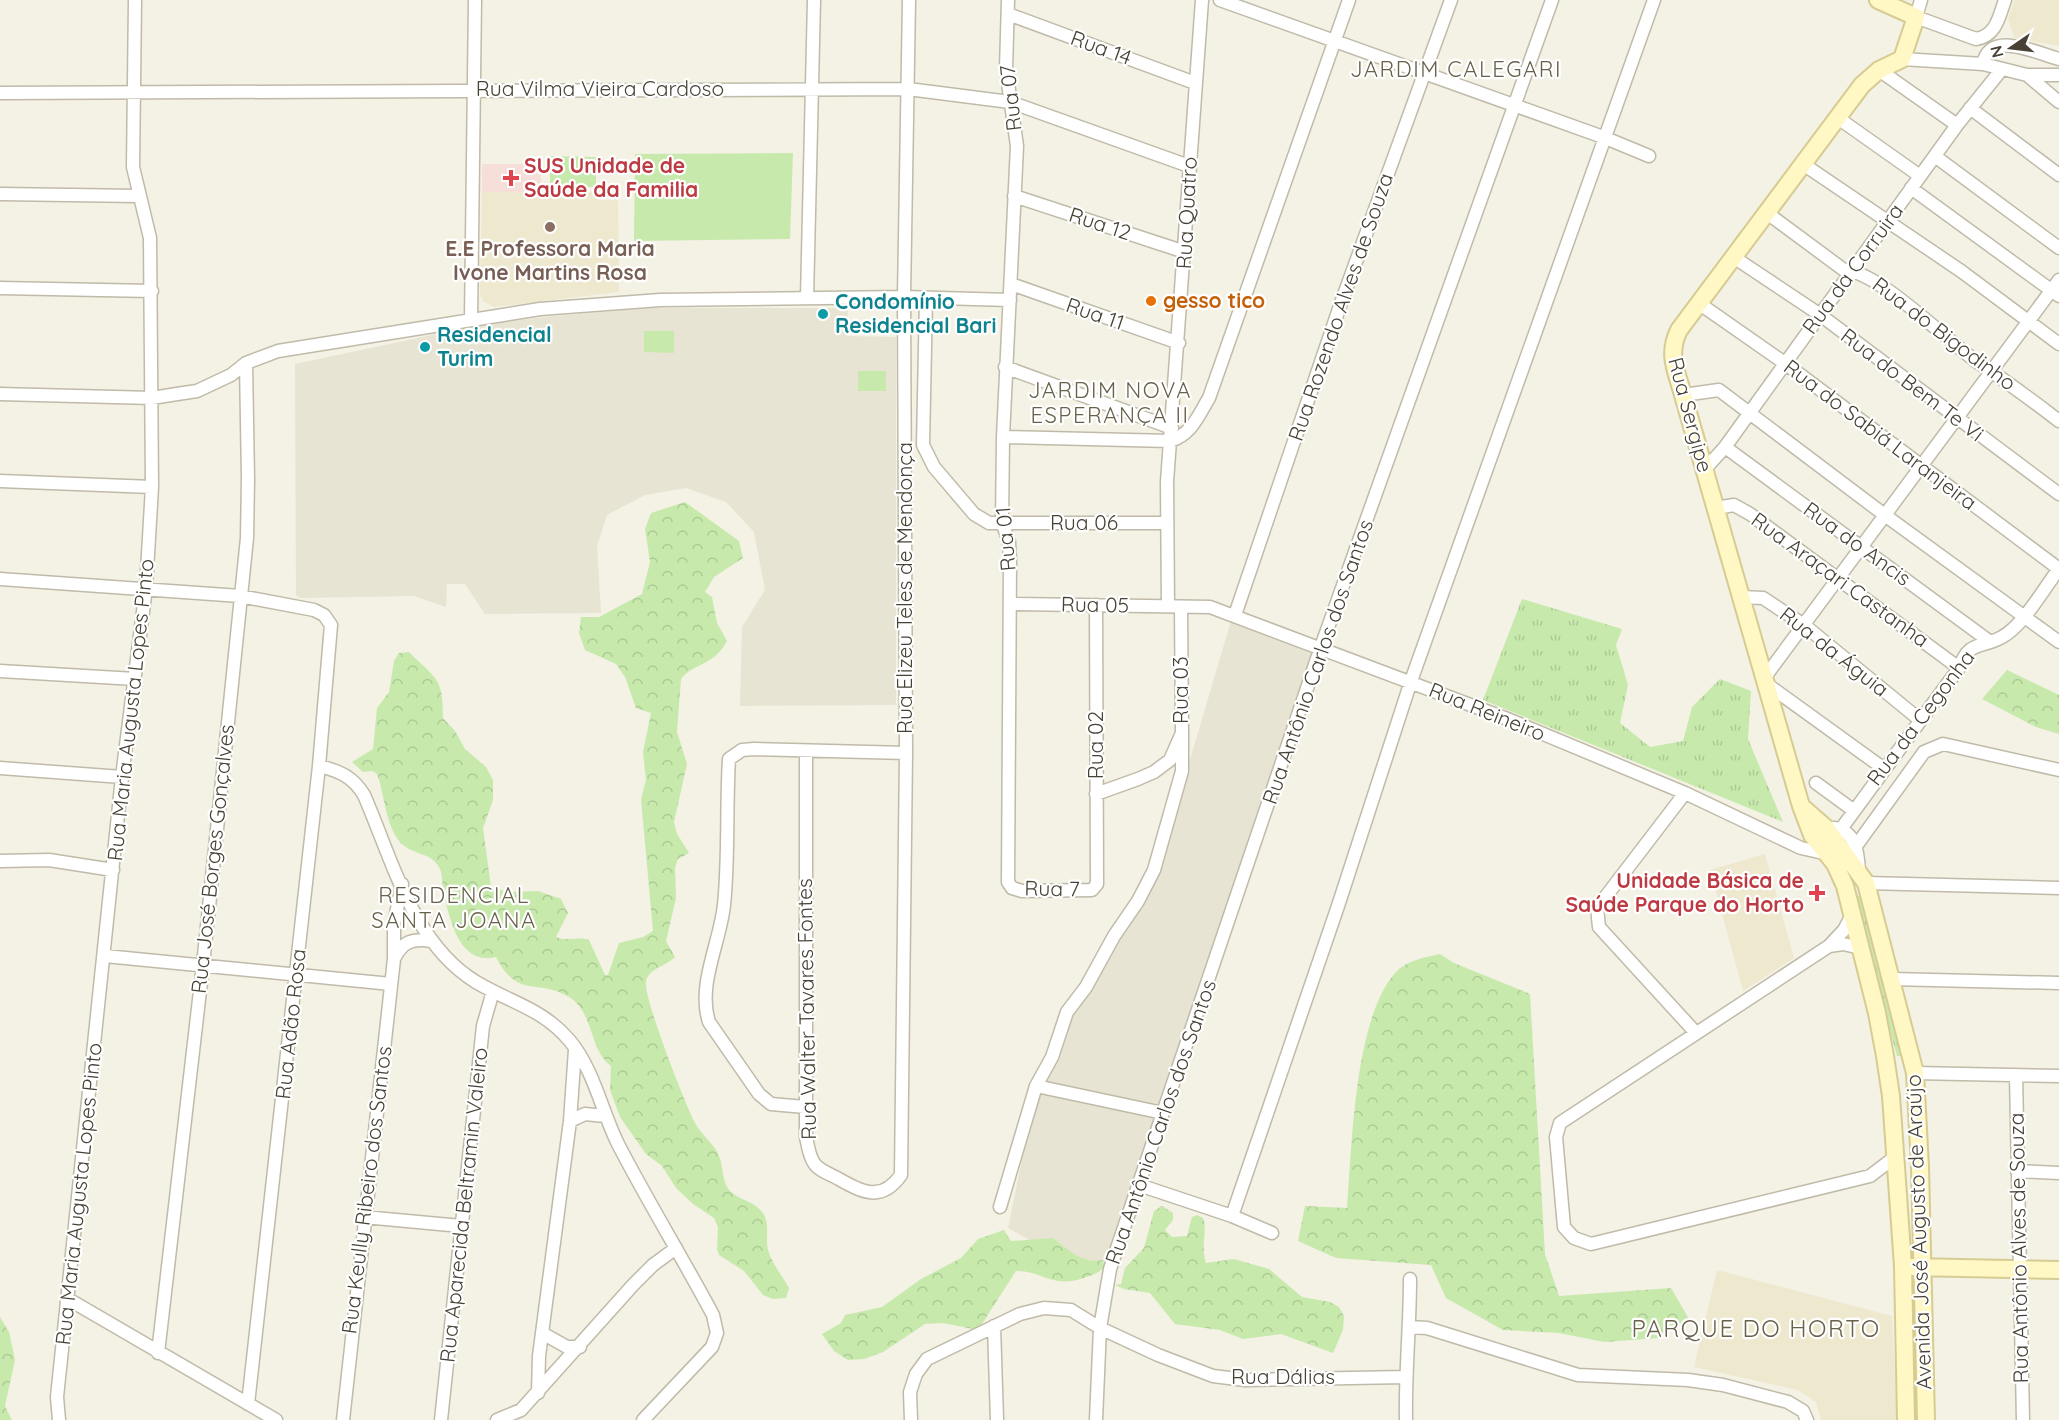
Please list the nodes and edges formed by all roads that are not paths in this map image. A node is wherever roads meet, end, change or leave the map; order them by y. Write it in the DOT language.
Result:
graph roads {
  1 [pos="135,0"];
  2 [pos="475,0"];
  3 [pos="814,0"];
  4 [pos="909,0"];
  5 [pos="1008,0"];
  6 [pos="1202,0"];
  7 [pos="1220,0"];
  8 [pos="1349,0"];
  9 [pos="1451,0"];
  10 [pos="1552,0"];
  11 [pos="1654,0"];
  12 [pos="1878,0"];
  13 [pos="1922,0"];
  14 [pos="2005,0"];
  15 [pos="1246,3"];
  16 [pos="1008,14"];
  17 [pos="1916,17"];
  18 [pos="1335,39"];
  19 [pos="1902,59"];
  20 [pos="2059,59"];
  21 [pos="1983,64"];
  22 [pos="2002,69"];
  23 [pos="1879,70"];
  24 [pos="1424,74"];
  25 [pos="2027,75"];
  26 [pos="2056,76"];
  27 [pos="1195,83"];
  28 [pos="812,89"];
  29 [pos="908,89"];
  30 [pos="474,90"];
  31 [pos="134,92"];
  32 [pos="0,93"];
  33 [pos="2056,100"];
  34 [pos="1010,102"];
  35 [pos="1513,106"];
  36 [pos="1970,108"];
  37 [pos="1838,118"];
  38 [pos="1957,125"];
  39 [pos="1603,137"];
  40 [pos="1649,156"];
  41 [pos="1936,158"];
  42 [pos="1803,164"];
  43 [pos="1189,166"];
  44 [pos="2059,175"];
  45 [pos="1920,176"];
  46 [pos="1911,188"];
  47 [pos="0,194"];
  48 [pos="139,196"];
  49 [pos="1014,196"];
  50 [pos="1767,213"];
  51 [pos="1887,223"];
  52 [pos="2059,248"];
  53 [pos="1185,252"];
  54 [pos="1735,258"];
  55 [pos="1853,270"];
  56 [pos="2059,280"];
  57 [pos="1011,284"];
  58 [pos="0,288"];
  59 [pos="152,291"];
  60 [pos="2055,293"];
  61 [pos="904,297"];
  62 [pos="807,298"];
  63 [pos="926,298"];
  64 [pos="1010,300"];
  65 [pos="1700,304"];
  66 [pos="1819,314"];
  67 [pos="471,320"];
  68 [pos="2028,321"];
  69 [pos="1179,343"];
  70 [pos="2059,344"];
  71 [pos="246,363"];
  72 [pos="1786,364"];
  73 [pos="1005,367"];
  74 [pos="1992,370"];
  75 [pos="0,394"];
  76 [pos="1683,395"];
  77 [pos="152,398"];
  78 [pos="1750,411"];
  79 [pos="1956,419"];
  80 [pos="2059,421"];
  81 [pos="1172,428"];
  82 [pos="1003,437"];
  83 [pos="1170,441"];
  84 [pos="1725,447"];
  85 [pos="1921,466"];
  86 [pos="1705,469"];
  87 [pos="0,481"];
  88 [pos="152,487"];
  89 [pos="2059,494"];
  90 [pos="1716,508"];
  91 [pos="1886,516"];
  92 [pos="1002,522"];
  93 [pos="1167,523"];
  94 [pos="1862,548"];
  95 [pos="2059,569"];
  96 [pos="0,579"];
  97 [pos="1839,579"];
  98 [pos="146,588"];
  99 [pos="240,596"];
  100 [pos="1742,597"];
  101 [pos="1010,604"];
  102 [pos="1096,605"];
  103 [pos="1168,606"];
  104 [pos="1181,607"];
  105 [pos="1235,615"];
  106 [pos="2024,616"];
  107 [pos="1804,626"];
  108 [pos="1989,641"];
  109 [pos="2059,642"];
  110 [pos="1322,647"];
  111 [pos="1959,668"];
  112 [pos="0,671"];
  113 [pos="135,679"];
  114 [pos="1411,681"];
  115 [pos="1767,681"];
  116 [pos="1920,720"];
  117 [pos="1182,733"];
  118 [pos="806,752"];
  119 [pos="906,753"];
  120 [pos="319,766"];
  121 [pos="0,768"];
  122 [pos="1883,768"];
  123 [pos="2059,770"];
  124 [pos="122,777"];
  125 [pos="1816,783"];
  126 [pos="1685,793"];
  127 [pos="1096,794"];
  128 [pos="1801,806"];
  129 [pos="1853,810"];
  130 [pos="1826,831"];
  131 [pos="1787,840"];
  132 [pos="1856,846"];
  133 [pos="1828,854"];
  134 [pos="0,861"];
  135 [pos="113,870"];
  136 [pos="1862,877"];
  137 [pos="1008,882"];
  138 [pos="402,884"];
  139 [pos="1097,884"];
  140 [pos="2059,888"];
  141 [pos="1852,915"];
  142 [pos="430,941"];
  143 [pos="1829,946"];
  144 [pos="1861,948"];
  145 [pos="105,956"];
  146 [pos="394,959"];
  147 [pos="203,965"];
  148 [pos="297,974"];
  149 [pos="1891,979"];
  150 [pos="2059,983"];
  151 [pos="391,984"];
  152 [pos="493,991"];
  153 [pos="1696,1033"];
  154 [pos="575,1048"];
  155 [pos="1915,1073"];
  156 [pos="2016,1075"];
  157 [pos="2059,1076"];
  158 [pos="1036,1086"];
  159 [pos="805,1107"];
  160 [pos="1163,1113"];
  161 [pos="605,1116"];
  162 [pos="570,1121"];
  163 [pos="1895,1157"];
  164 [pos="2017,1171"];
  165 [pos="2059,1173"];
  166 [pos="901,1175"];
  167 [pos="1870,1176"];
  168 [pos="1139,1185"];
  169 [pos="1898,1190"];
  170 [pos="1000,1207"];
  171 [pos="364,1216"];
  172 [pos="1232,1216"];
  173 [pos="461,1226"];
  174 [pos="1272,1233"];
  175 [pos="676,1248"];
  176 [pos="1911,1267"];
  177 [pos="2019,1268"];
  178 [pos="2059,1270"];
  179 [pos="1410,1279"];
  180 [pos="68,1299"];
  181 [pos="994,1326"];
  182 [pos="1410,1327"];
  183 [pos="1100,1328"];
  184 [pos="542,1333"];
  185 [pos="580,1347"];
  186 [pos="158,1353"];
  187 [pos="1405,1377"];
  188 [pos="538,1393"];
  189 [pos="248,1404"];
  190 [pos="1805,1415"];
  191 [pos="59,1420"];
  192 [pos="276,1420"];
  193 [pos="343,1420"];
  194 [pos="441,1420"];
  195 [pos="497,1420"];
  196 [pos="643,1420"];
  197 [pos="911,1420"];
  198 [pos="997,1420"];
  199 [pos="1096,1420"];
  200 [pos="1406,1420"];
  201 [pos="1906,1420"];
  202 [pos="1926,1420"];
  203 [pos="2023,1420"];
  1 -- 31 [label="street, Rua Maria Augusta Lopes Pinto"];
  2 -- 30 [label="street"];
  3 -- 28 [label="street"];
  4 -- 29 [label="street, Rua Elizeu Teles de Mendonça"];
  5 -- 16 [label="street, Rua 07"];
  6 -- 27 [label="street, Rua Quatro"];
  7 -- 15 [label="street"];
  8 -- 18 [label="street"];
  9 -- 24 [label="street, Rua Rozendo Alves de Souza"];
  10 -- 35 [label="street, Rua Antônio Carlos dos Santos"];
  11 -- 39 [label="street"];
  12 -- 17 [label="street"];
  13 -- 17 [label="street"];
  14 -- 17 [label="street"];
  15 -- 18 [label="street"];
  16 -- 27 [label="street, Rua 14"];
  16 -- 34 [label="street, Rua 07"];
  17 -- 19 [label="street"];
  18 -- 24 [label="street"];
  18 -- 83 [label="street"];
  19 -- 21 [label="street"];
  19 -- 23 [label="street, Rua Sergipe"];
  20 -- 21 [label="street"];
  21 -- 22 [label="street"];
  22 -- 25 [label="street"];
  22 -- 36 [label="street, Rua da Corruira"];
  23 -- 37 [label="street, Rua Sergipe"];
  23 -- 38 [label="street"];
  24 -- 35 [label="street"];
  24 -- 105 [label="street, Rua Rozendo Alves de Souza"];
  25 -- 26 [label="street"];
  25 -- 33 [label="street"];
  26 -- 33 [label="street"];
  27 -- 43 [label="street, Rua Quatro"];
  28 -- 29 [label="street, Rua Vilma Vieira Cardoso"];
  28 -- 30 [label="street, Rua Vilma Vieira Cardoso"];
  28 -- 62 [label="street"];
  29 -- 34 [label="street, Rua Vilma Vieira Cardoso"];
  29 -- 61 [label="street, Rua Elizeu Teles de Mendonça"];
  30 -- 31 [label="street, Rua Vilma Vieira Cardoso"];
  30 -- 67 [label="street"];
  31 -- 32 [label="street, Rua Vilma Vieira Cardoso"];
  31 -- 48 [label="street, Rua Maria Augusta Lopes Pinto"];
  34 -- 43 [label="street, Rua Vilma Vieira Cardoso"];
  34 -- 49 [label="street, Rua 07"];
  35 -- 39 [label="street"];
  35 -- 110 [label="street, Rua Antônio Carlos dos Santos"];
  36 -- 38 [label="street, Rua da Corruira"];
  36 -- 44 [label="street"];
  37 -- 42 [label="street, Rua Sergipe"];
  37 -- 45 [label="street"];
  38 -- 41 [label="street, Rua da Corruira"];
  39 -- 40 [label="street"];
  39 -- 114 [label="street"];
  41 -- 45 [label="street, Rua da Corruira"];
  41 -- 52 [label="street"];
  42 -- 50 [label="street, Rua Sergipe"];
  42 -- 51 [label="street"];
  43 -- 53 [label="street, Rua Quatro"];
  45 -- 46 [label="street, Rua da Corruira"];
  46 -- 51 [label="street, Rua da Corruira"];
  46 -- 60 [label="street"];
  47 -- 48 [label="street"];
  48 -- 59 [label="street, Rua Maria Augusta Lopes Pinto"];
  49 -- 53 [label="street, Rua 12"];
  49 -- 57 [label="street, Rua 01"];
  50 -- 54 [label="street, Rua Sergipe"];
  50 -- 55 [label="street, Rua do Bigodinho"];
  51 -- 55 [label="street, Rua da Corruira"];
  51 -- 68 [label="street"];
  53 -- 69 [label="street, Rua Quatro"];
  54 -- 65 [label="street, Rua Sergipe"];
  54 -- 66 [label="street, Rua do Bem Te Vi"];
  55 -- 66 [label="street, Rua da Corruira"];
  55 -- 74 [label="street, Rua do Bigodinho"];
  56 -- 60 [label="street"];
  57 -- 64 [label="street, Rua 01"];
  57 -- 69 [label="street, Rua 11"];
  58 -- 59 [label="street"];
  59 -- 77 [label="street, Rua Maria Augusta Lopes Pinto"];
  60 -- 68 [label="street"];
  61 -- 62 [label="street"];
  61 -- 63 [label="street"];
  61 -- 119 [label="street, Rua Elizeu Teles de Mendonça"];
  62 -- 67 [label="street"];
  63 -- 64 [label="street"];
  63 -- 92 [label="street, Rua 06"];
  64 -- 73 [label="street, Rua 01"];
  65 -- 72 [label="street, Rua do Sabiá Laranjeira"];
  65 -- 76 [label="street, Rua Sergipe"];
  66 -- 72 [label="street, Rua da Corruira"];
  66 -- 79 [label="street, Rua do Bem Te Vi"];
  67 -- 71 [label="street"];
  68 -- 70 [label="street"];
  68 -- 74 [label="street"];
  69 -- 81 [label="street, Rua Quatro"];
  71 -- 77 [label="street"];
  71 -- 99 [label="street, Rua José Borges Gonçalves"];
  72 -- 78 [label="street, Rua da Corruira"];
  72 -- 85 [label="street, Rua do Sabiá Laranjeira"];
  73 -- 81 [label="street"];
  73 -- 82 [label="street, Rua 01"];
  74 -- 79 [label="street"];
  74 -- 80 [label="street, Rua do Bigodinho"];
  75 -- 77 [label="street"];
  76 -- 78 [label="street"];
  76 -- 86 [label="street, Rua Sergipe"];
  77 -- 88 [label="street, Rua Maria Augusta Lopes Pinto"];
  78 -- 84 [label="street, Rua da Corruira"];
  78 -- 91 [label="street"];
  79 -- 85 [label="street"];
  79 -- 89 [label="street, Rua do Bem Te Vi"];
  81 -- 83 [label="street, Rua Quatro"];
  82 -- 83 [label="street"];
  82 -- 92 [label="street, Rua 01"];
  83 -- 93 [label="street, Rua Quatro"];
  84 -- 86 [label="street, Rua da Corruira"];
  84 -- 94 [label="street, Rua do Ancis"];
  85 -- 91 [label="street"];
  85 -- 95 [label="street, Rua do Sabiá Laranjeira"];
  86 -- 90 [label="street, Rua Sergipe"];
  87 -- 88 [label="street"];
  88 -- 98 [label="street, Rua Maria Augusta Lopes Pinto"];
  90 -- 97 [label="street, Rua Araçari Castanha"];
  90 -- 100 [label="street, Rua Sergipe"];
  91 -- 94 [label="street"];
  91 -- 106 [label="street"];
  92 -- 93 [label="street, Rua 06"];
  92 -- 101 [label="street, Rua 01"];
  93 -- 103 [label="street, Rua Quatro"];
  94 -- 97 [label="street"];
  94 -- 108 [label="street, Rua do Ancis"];
  95 -- 106 [label="street, Rua da Cegonha"];
  96 -- 98 [label="street"];
  97 -- 107 [label="street"];
  97 -- 111 [label="street, Rua Araçari Castanha"];
  98 -- 99 [label="street"];
  98 -- 113 [label="street, Rua Maria Augusta Lopes Pinto"];
  99 -- 120 [label="street, Rua Adão Rosa"];
  99 -- 147 [label="street, Rua José Borges Gonçalves"];
  100 -- 107 [label="street, Rua da Águia"];
  100 -- 115 [label="street, Rua Sergipe"];
  101 -- 102 [label="street, Rua 05"];
  101 -- 137 [label="street, Rua 01"];
  102 -- 103 [label="street, Rua 05"];
  102 -- 127 [label="street, Rua 02"];
  103 -- 104 [label="street, Rua 05"];
  104 -- 105 [label="street, Rua Reineiro"];
  104 -- 117 [label="street, Rua 03"];
  105 -- 110 [label="street, Rua Reineiro"];
  106 -- 108 [label="street, Rua da Cegonha"];
  106 -- 109 [label="street"];
  107 -- 115 [label="street"];
  107 -- 116 [label="street, Rua da Águia"];
  108 -- 111 [label="street, Rua da Cegonha"];
  110 -- 114 [label="street, Rua Reineiro"];
  110 -- 160 [label="street, Rua Antônio Carlos dos Santos"];
  111 -- 116 [label="street, Rua da Cegonha"];
  112 -- 113 [label="street"];
  113 -- 124 [label="street, Rua Maria Augusta Lopes Pinto"];
  114 -- 126 [label="street, Rua Reineiro"];
  114 -- 172 [label="street"];
  115 -- 122 [label="street"];
  115 -- 128 [label="street, Rua Sergipe"];
  116 -- 122 [label="street, Rua da Cegonha"];
  117 -- 127 [label="street, Rua 03"];
  117 -- 158 [label="street"];
  118 -- 119 [label="street"];
  118 -- 159 [label="street, Rua Walter Tavares Fontes"];
  118 -- 159 [label="street"];
  119 -- 166 [label="street, Rua Elizeu Teles de Mendonça"];
  120 -- 138 [label="street"];
  120 -- 148 [label="street, Rua Adão Rosa"];
  121 -- 124 [label="street"];
  122 -- 129 [label="street, Rua da Cegonha"];
  123 -- 132 [label="street"];
  124 -- 135 [label="street, Rua Maria Augusta Lopes Pinto"];
  125 -- 129 [label="street"];
  126 -- 131 [label="street, Rua Reineiro"];
  126 -- 153 [label="street"];
  127 -- 139 [label="street, Rua 02"];
  128 -- 130 [label="street, Avenida José Augusto de Araújo"];
  129 -- 130 [label="street, Rua da Cegonha"];
  130 -- 131 [label="street"];
  130 -- 132 [label="street"];
  130 -- 133 [label="street, Avenida José Augusto de Araújo"];
  130 -- 136 [label="street, Avenida José Augusto de Araújo"];
  131 -- 133 [label="street, Rua Reineiro"];
  132 -- 136 [label="street"];
  133 -- 141 [label="street, Avenida José Augusto de Araújo"];
  134 -- 135 [label="street"];
  135 -- 145 [label="street, Rua Maria Augusta Lopes Pinto"];
  136 -- 140 [label="street"];
  136 -- 149 [label="street, Avenida José Augusto de Araújo"];
  137 -- 139 [label="street, Rua 7"];
  138 -- 142 [label="street"];
  138 -- 146 [label="street, Rua Keully Ribeiro dos Santos"];
  141 -- 143 [label="street"];
  141 -- 144 [label="street, Avenida José Augusto de Araújo"];
  142 -- 146 [label="street"];
  142 -- 152 [label="street"];
  143 -- 144 [label="street"];
  143 -- 153 [label="street"];
  144 -- 163 [label="street, Avenida José Augusto de Araújo"];
  145 -- 147 [label="street"];
  145 -- 180 [label="street, Rua Maria Augusta Lopes Pinto"];
  146 -- 151 [label="street, Rua Keully Ribeiro dos Santos"];
  147 -- 148 [label="street"];
  147 -- 186 [label="street, Rua José Borges Gonçalves"];
  148 -- 151 [label="street"];
  148 -- 189 [label="street, Rua Adão Rosa"];
  149 -- 150 [label="street"];
  149 -- 155 [label="street, Avenida José Augusto de Araújo"];
  151 -- 171 [label="street, Rua Keully Ribeiro dos Santos"];
  152 -- 154 [label="street"];
  152 -- 173 [label="street, Rua Aparecida Beltramin Valeiro"];
  153 -- 167 [label="street"];
  154 -- 161 [label="street"];
  154 -- 162 [label="street"];
  155 -- 156 [label="street"];
  155 -- 176 [label="street, Avenida José Augusto de Araújo"];
  156 -- 157 [label="street"];
  156 -- 164 [label="street, Rua Antônio Alves de Souza"];
  158 -- 160 [label="street"];
  158 -- 170 [label="street"];
  159 -- 166 [label="street, Rua Walter Tavares Fontes"];
  160 -- 168 [label="street, Rua Antônio Carlos dos Santos"];
  161 -- 162 [label="street"];
  161 -- 175 [label="street"];
  162 -- 184 [label="street"];
  163 -- 167 [label="street"];
  163 -- 169 [label="street, Avenida José Augusto de Araújo"];
  164 -- 165 [label="street"];
  164 -- 177 [label="street, Rua Antônio Alves de Souza"];
  167 -- 169 [label="street"];
  168 -- 172 [label="street"];
  168 -- 183 [label="street, Rua Antônio Carlos dos Santos"];
  169 -- 176 [label="street, Avenida José Augusto de Araújo"];
  171 -- 173 [label="street"];
  171 -- 193 [label="street, Rua Keully Ribeiro dos Santos"];
  172 -- 174 [label="street"];
  173 -- 194 [label="street, Rua Aparecida Beltramin Valeiro"];
  175 -- 185 [label="street"];
  175 -- 196 [label="street"];
  176 -- 177 [label="street"];
  176 -- 201 [label="street, Avenida José Augusto de Araújo"];
  176 -- 202 [label="street, Avenida José Augusto de Araújo"];
  177 -- 178 [label="street"];
  177 -- 203 [label="street, Rua Antônio Alves de Souza"];
  179 -- 182 [label="street"];
  180 -- 186 [label="street"];
  180 -- 191 [label="street, Rua Maria Augusta Lopes Pinto"];
  181 -- 183 [label="street, Rua Dálias"];
  181 -- 197 [label="street, Rua Dálias"];
  181 -- 198 [label="street"];
  182 -- 187 [label="street"];
  182 -- 190 [label="street"];
  183 -- 187 [label="street, Rua Dálias"];
  183 -- 199 [label="street, Rua Antônio Carlos dos Santos"];
  184 -- 185 [label="street"];
  184 -- 188 [label="street"];
  185 -- 188 [label="street"];
  186 -- 189 [label="street"];
  187 -- 200 [label="street"];
  188 -- 195 [label="street"];
  189 -- 192 [label="street"];
}
